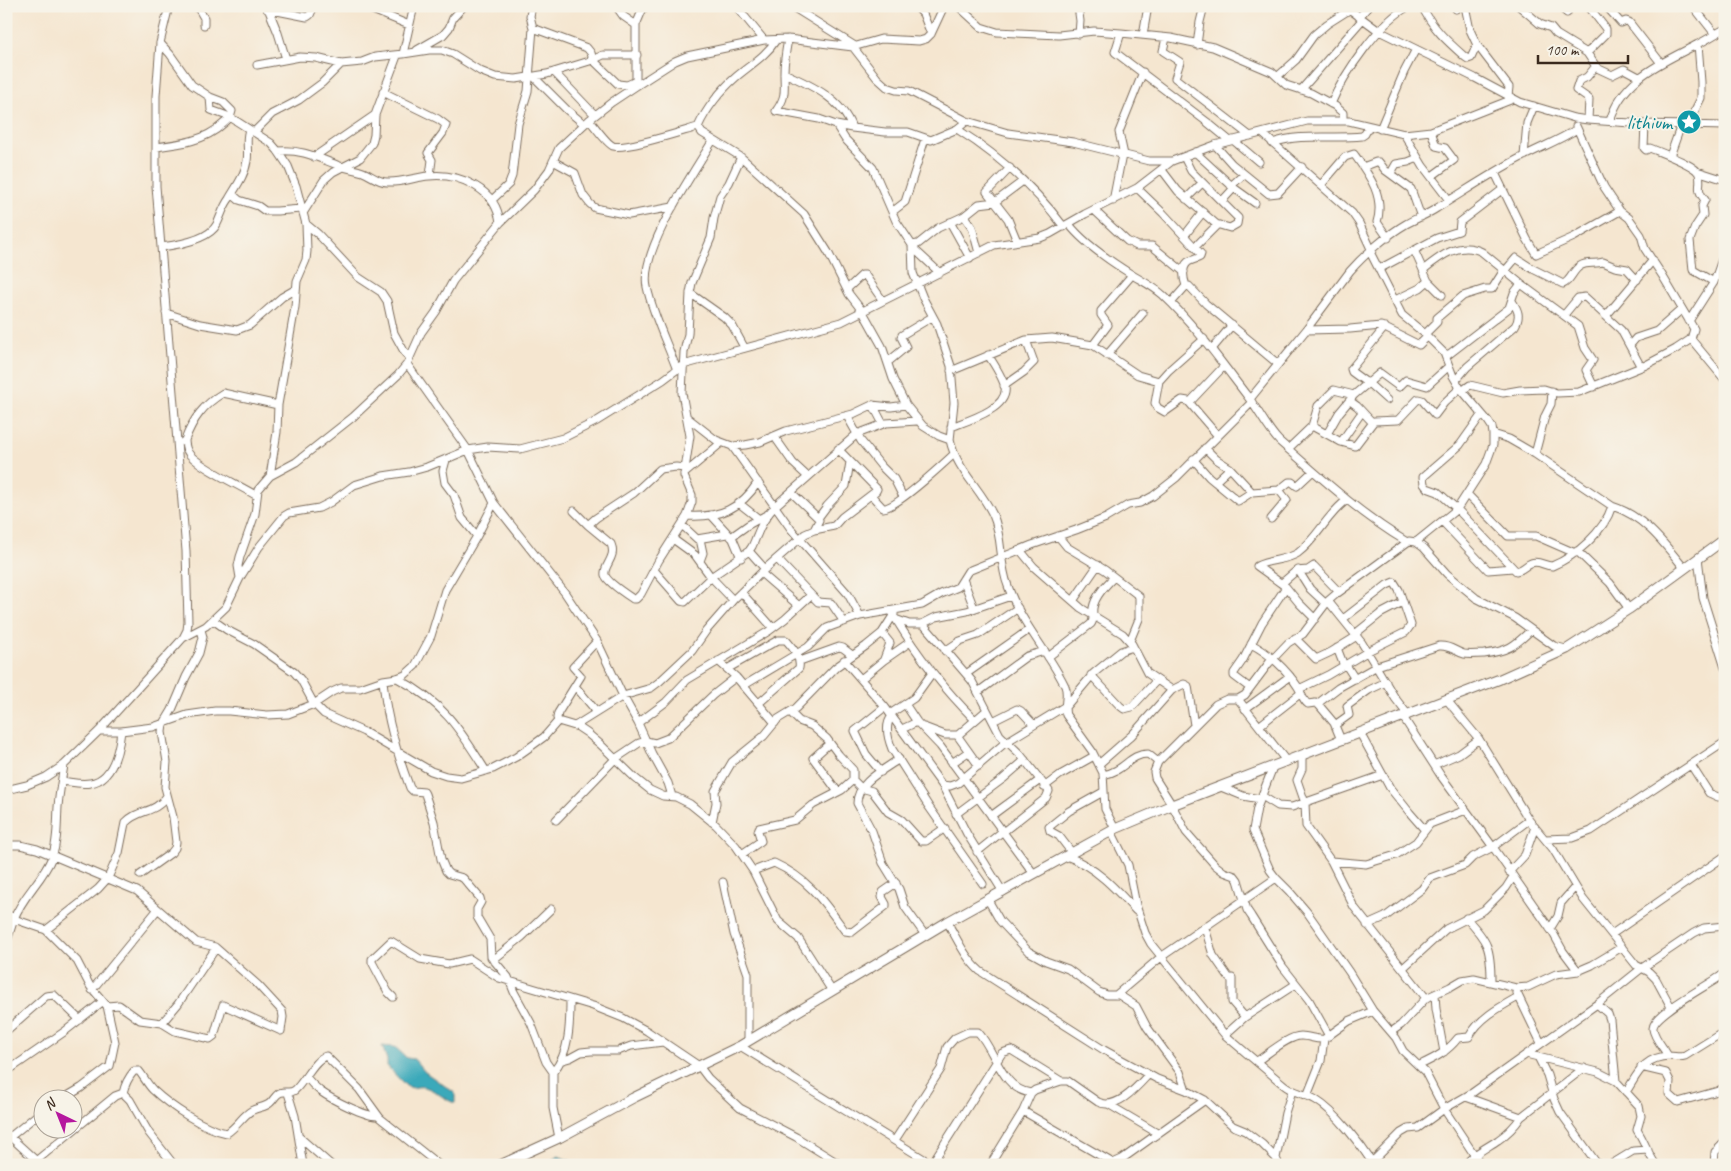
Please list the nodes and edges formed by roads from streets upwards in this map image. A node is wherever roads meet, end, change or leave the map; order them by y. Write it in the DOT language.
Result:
graph roads {
  1 [pos="169,6"];
  2 [pos="197,6"];
  3 [pos="314,6"];
  4 [pos="363,6"];
  5 [pos="414,6"];
  6 [pos="464,6"];
  7 [pos="532,6"];
  8 [pos="616,6"];
  9 [pos="644,6"];
  10 [pos="736,6"];
  11 [pos="791,6"];
  12 [pos="916,6"];
  13 [pos="944,6"];
  14 [pos="958,6"];
  15 [pos="1078,6"];
  16 [pos="1148,6"];
  17 [pos="1204,6"];
  18 [pos="1369,6"];
  19 [pos="1410,6"];
  20 [pos="1422,6"];
  21 [pos="1465,6"];
  22 [pos="1519,6"];
  23 [pos="1559,6"];
  24 [pos="1606,6"];
  25 [pos="1693,6"];
  26 [pos="267,7"];
  27 [pos="1589,7"];
  28 [pos="1347,8"];
  29 [pos="1568,13"];
  30 [pos="1360,19"];
  31 [pos="204,25"];
  32 [pos="409,25"];
  33 [pos="636,25"];
  34 [pos="533,28"];
  35 [pos="1379,31"];
  36 [pos="1721,32"];
  37 [pos="1121,33"];
  38 [pos="931,34"];
  39 [pos="1079,34"];
  40 [pos="1143,35"];
  41 [pos="1166,38"];
  42 [pos="788,39"];
  43 [pos="764,40"];
  44 [pos="776,40"];
  45 [pos="160,43"];
  46 [pos="1698,44"];
  47 [pos="1198,45"];
  48 [pos="1477,45"];
  49 [pos="854,47"];
  50 [pos="1416,49"];
  51 [pos="413,52"];
  52 [pos="1587,53"];
  53 [pos="400,55"];
  54 [pos="637,55"];
  55 [pos="286,59"];
  56 [pos="593,60"];
  57 [pos="1661,63"];
  58 [pos="341,64"];
  59 [pos="257,65"];
  60 [pos="1596,66"];
  61 [pos="554,72"];
  62 [pos="1144,72"];
  63 [pos="784,74"];
  64 [pos="1278,76"];
  65 [pos="532,77"];
  66 [pos="1639,77"];
  67 [pos="636,83"];
  68 [pos="1301,90"];
  69 [pos="383,92"];
  70 [pos="210,97"];
  71 [pos="1511,97"];
  72 [pos="1331,104"];
  73 [pos="1534,106"];
  74 [pos="375,115"];
  75 [pos="230,117"];
  76 [pos="1574,118"];
  77 [pos="590,119"];
  78 [pos="1588,120"];
  79 [pos="966,121"];
  80 [pos="1344,121"];
  81 [pos="1610,121"];
  82 [pos="1645,124"];
  83 [pos="1681,125"];
  84 [pos="836,126"];
  85 [pos="1369,126"];
  86 [pos="1690,126"];
  87 [pos="1725,126"];
  88 [pos="698,127"];
  89 [pos="852,128"];
  90 [pos="957,129"];
  91 [pos="1380,129"];
  92 [pos="1577,129"];
  93 [pos="251,131"];
  94 [pos="1431,132"];
  95 [pos="1262,133"];
  96 [pos="1404,134"];
  97 [pos="1250,136"];
  98 [pos="926,139"];
  99 [pos="713,140"];
  100 [pos="1232,141"];
  101 [pos="1272,143"];
  102 [pos="1215,145"];
  103 [pos="156,147"];
  104 [pos="278,151"];
  105 [pos="1195,152"];
  106 [pos="1123,155"];
  107 [pos="1524,156"];
  108 [pos="1670,156"];
  109 [pos="314,157"];
  110 [pos="741,157"];
  111 [pos="1184,157"];
  112 [pos="1418,158"];
  113 [pos="553,160"];
  114 [pos="1172,161"];
  115 [pos="1259,162"];
  116 [pos="342,167"];
  117 [pos="1364,167"];
  118 [pos="1010,168"];
  119 [pos="1302,168"];
  120 [pos="1162,170"];
  121 [pos="1697,171"];
  122 [pos="1391,173"];
  123 [pos="1495,173"];
  124 [pos="1244,174"];
  125 [pos="430,176"];
  126 [pos="1432,176"];
  127 [pos="1725,180"];
  128 [pos="1023,181"];
  129 [pos="1202,183"];
  130 [pos="1321,185"];
  131 [pos="1233,187"];
  132 [pos="1137,188"];
  133 [pos="1503,189"];
  134 [pos="232,194"];
  135 [pos="1186,199"];
  136 [pos="492,200"];
  137 [pos="1449,200"];
  138 [pos="1113,201"];
  139 [pos="1222,201"];
  140 [pos="994,202"];
  141 [pos="1255,204"];
  142 [pos="673,207"];
  143 [pos="1094,210"];
  144 [pos="302,211"];
  145 [pos="1620,211"];
  146 [pos="892,212"];
  147 [pos="1204,212"];
  148 [pos="964,216"];
  149 [pos="1421,217"];
  150 [pos="950,222"];
  151 [pos="500,223"];
  152 [pos="306,224"];
  153 [pos="1216,224"];
  154 [pos="1067,225"];
  155 [pos="1185,236"];
  156 [pos="1388,238"];
  157 [pos="1017,242"];
  158 [pos="912,247"];
  159 [pos="1195,247"];
  160 [pos="161,248"];
  161 [pos="1414,250"];
  162 [pos="1371,252"];
  163 [pos="1725,252"];
  164 [pos="980,253"];
  165 [pos="970,258"];
  166 [pos="1653,260"];
  167 [pos="1379,269"];
  168 [pos="1423,270"];
  169 [pos="1504,270"];
  170 [pos="1184,272"];
  171 [pos="940,273"];
  172 [pos="1132,275"];
  173 [pos="1637,280"];
  174 [pos="1428,281"];
  175 [pos="1714,282"];
  176 [pos="918,284"];
  177 [pos="1521,284"];
  178 [pos="1186,286"];
  179 [pos="296,289"];
  180 [pos="846,289"];
  181 [pos="690,293"];
  182 [pos="1442,295"];
  183 [pos="1395,300"];
  184 [pos="883,301"];
  185 [pos="1512,302"];
  186 [pos="1171,303"];
  187 [pos="1682,309"];
  188 [pos="863,312"];
  189 [pos="166,313"];
  190 [pos="1143,313"];
  191 [pos="1564,315"];
  192 [pos="1606,316"];
  193 [pos="932,317"];
  194 [pos="1689,321"];
  195 [pos="1232,325"];
  196 [pos="1385,327"];
  197 [pos="1306,330"];
  198 [pos="1426,335"];
  199 [pos="1204,339"];
  200 [pos="1691,339"];
  201 [pos="1026,340"];
  202 [pos="1630,344"];
  203 [pos="1092,345"];
  204 [pos="744,347"];
  205 [pos="1212,349"];
  206 [pos="1444,353"];
  207 [pos="988,355"];
  208 [pos="1107,355"];
  209 [pos="408,360"];
  210 [pos="888,362"];
  211 [pos="1278,364"];
  212 [pos="1224,366"];
  213 [pos="1449,366"];
  214 [pos="1641,366"];
  215 [pos="680,367"];
  216 [pos="951,371"];
  217 [pos="1724,378"];
  218 [pos="1456,380"];
  219 [pos="1159,381"];
  220 [pos="1367,382"];
  221 [pos="1004,386"];
  222 [pos="1594,387"];
  223 [pos="1461,389"];
  224 [pos="1552,391"];
  225 [pos="1352,398"];
  226 [pos="1388,400"];
  227 [pos="1251,401"];
  228 [pos="1190,402"];
  229 [pos="873,405"];
  230 [pos="906,405"];
  231 [pos="278,406"];
  232 [pos="1362,412"];
  233 [pos="1482,414"];
  234 [pos="847,416"];
  235 [pos="688,418"];
  236 [pos="917,421"];
  237 [pos="1372,422"];
  238 [pos="883,424"];
  239 [pos="1312,426"];
  240 [pos="951,427"];
  241 [pos="857,434"];
  242 [pos="1327,434"];
  243 [pos="1493,434"];
  244 [pos="774,436"];
  245 [pos="1218,436"];
  246 [pos="185,440"];
  247 [pos="950,440"];
  248 [pos="1341,442"];
  249 [pos="721,443"];
  250 [pos="732,446"];
  251 [pos="1205,448"];
  252 [pos="838,449"];
  253 [pos="1288,449"];
  254 [pos="178,450"];
  255 [pos="468,450"];
  256 [pos="954,454"];
  257 [pos="1536,454"];
  258 [pos="1194,459"];
  259 [pos="446,460"];
  260 [pos="850,462"];
  261 [pos="1230,468"];
  262 [pos="684,471"];
  263 [pos="1313,471"];
  264 [pos="270,476"];
  265 [pos="808,477"];
  266 [pos="758,482"];
  267 [pos="1215,482"];
  268 [pos="1279,490"];
  269 [pos="1252,492"];
  270 [pos="792,493"];
  271 [pos="1467,494"];
  272 [pos="871,495"];
  273 [pos="257,496"];
  274 [pos="904,497"];
  275 [pos="1346,500"];
  276 [pos="494,502"];
  277 [pos="740,504"];
  278 [pos="775,506"];
  279 [pos="1612,506"];
  280 [pos="1457,509"];
  281 [pos="574,511"];
  282 [pos="768,514"];
  283 [pos="711,515"];
  284 [pos="687,516"];
  285 [pos="818,518"];
  286 [pos="758,519"];
  287 [pos="1271,519"];
  288 [pos="1442,521"];
  289 [pos="588,525"];
  290 [pos="682,525"];
  291 [pos="814,530"];
  292 [pos="477,536"];
  293 [pos="729,536"];
  294 [pos="1058,536"];
  295 [pos="673,539"];
  296 [pos="700,539"];
  297 [pos="800,539"];
  298 [pos="1725,539"];
  299 [pos="1407,542"];
  300 [pos="1416,542"];
  301 [pos="1020,550"];
  302 [pos="749,551"];
  303 [pos="1576,552"];
  304 [pos="741,558"];
  305 [pos="1001,558"];
  306 [pos="1698,558"];
  307 [pos="777,559"];
  308 [pos="700,561"];
  309 [pos="1098,566"];
  310 [pos="1513,568"];
  311 [pos="1684,568"];
  312 [pos="654,570"];
  313 [pos="1298,570"];
  314 [pos="763,571"];
  315 [pos="711,577"];
  316 [pos="1114,577"];
  317 [pos="240,578"];
  318 [pos="963,579"];
  319 [pos="1284,585"];
  320 [pos="741,592"];
  321 [pos="1339,592"];
  322 [pos="811,595"];
  323 [pos="1011,596"];
  324 [pos="733,600"];
  325 [pos="1073,602"];
  326 [pos="1327,602"];
  327 [pos="1403,602"];
  328 [pos="799,606"];
  329 [pos="974,608"];
  330 [pos="1018,608"];
  331 [pos="1629,609"];
  332 [pos="895,615"];
  333 [pos="860,616"];
  334 [pos="1093,616"];
  335 [pos="1315,619"];
  336 [pos="1343,619"];
  337 [pos="213,620"];
  338 [pos="844,622"];
  339 [pos="922,624"];
  340 [pos="773,628"];
  341 [pos="1030,629"];
  342 [pos="201,630"];
  343 [pos="1531,630"];
  344 [pos="882,633"];
  345 [pos="1356,635"];
  346 [pos="183,638"];
  347 [pos="1295,638"];
  348 [pos="597,641"];
  349 [pos="910,642"];
  350 [pos="1132,644"];
  351 [pos="1251,644"];
  352 [pos="1337,648"];
  353 [pos="1566,649"];
  354 [pos="945,651"];
  355 [pos="1368,651"];
  356 [pos="1046,654"];
  357 [pos="852,655"];
  358 [pos="798,657"];
  359 [pos="1273,659"];
  360 [pos="844,660"];
  361 [pos="884,660"];
  362 [pos="718,661"];
  363 [pos="1345,666"];
  364 [pos="1377,666"];
  365 [pos="1725,668"];
  366 [pos="727,669"];
  367 [pos="932,673"];
  368 [pos="966,674"];
  369 [pos="1091,675"];
  370 [pos="1290,676"];
  371 [pos="736,677"];
  372 [pos="397,678"];
  373 [pos="861,679"];
  374 [pos="1355,679"];
  375 [pos="383,680"];
  376 [pos="1157,680"];
  377 [pos="1386,682"];
  378 [pos="575,686"];
  379 [pos="743,686"];
  380 [pos="1250,688"];
  381 [pos="1172,690"];
  382 [pos="1300,691"];
  383 [pos="978,692"];
  384 [pos="623,696"];
  385 [pos="1446,698"];
  386 [pos="1238,699"];
  387 [pos="758,703"];
  388 [pos="314,704"];
  389 [pos="905,704"];
  390 [pos="1317,704"];
  391 [pos="1064,706"];
  392 [pos="885,707"];
  393 [pos="1245,709"];
  394 [pos="987,710"];
  395 [pos="597,712"];
  396 [pos="790,712"];
  397 [pos="891,715"];
  398 [pos="1406,716"];
  399 [pos="975,720"];
  400 [pos="558,722"];
  401 [pos="993,722"];
  402 [pos="638,723"];
  403 [pos="775,723"];
  404 [pos="919,724"];
  405 [pos="163,725"];
  406 [pos="1034,725"];
  407 [pos="1194,725"];
  408 [pos="1335,725"];
  409 [pos="575,726"];
  410 [pos="1259,726"];
  411 [pos="902,729"];
  412 [pos="99,731"];
  413 [pos="121,731"];
  414 [pos="1360,733"];
  415 [pos="955,735"];
  416 [pos="1479,739"];
  417 [pos="1341,740"];
  418 [pos="646,741"];
  419 [pos="1006,742"];
  420 [pos="1725,742"];
  421 [pos="830,743"];
  422 [pos="940,746"];
  423 [pos="398,752"];
  424 [pos="968,752"];
  425 [pos="1094,756"];
  426 [pos="1302,756"];
  427 [pos="615,759"];
  428 [pos="899,759"];
  429 [pos="1025,760"];
  430 [pos="1158,762"];
  431 [pos="1287,762"];
  432 [pos="952,763"];
  433 [pos="1099,764"];
  434 [pos="64,765"];
  435 [pos="1434,765"];
  436 [pos="1691,765"];
  437 [pos="978,766"];
  438 [pos="1273,767"];
  439 [pos="486,771"];
  440 [pos="880,772"];
  441 [pos="1104,775"];
  442 [pos="1383,776"];
  443 [pos="964,778"];
  444 [pos="853,780"];
  445 [pos="62,781"];
  446 [pos="1042,784"];
  447 [pos="942,785"];
  448 [pos="1221,787"];
  449 [pos="861,788"];
  450 [pos="6,790"];
  451 [pos="838,792"];
  452 [pos="1103,792"];
  453 [pos="167,796"];
  454 [pos="672,796"];
  455 [pos="1725,796"];
  456 [pos="977,798"];
  457 [pos="1261,798"];
  458 [pos="1304,803"];
  459 [pos="1172,805"];
  460 [pos="1466,810"];
  461 [pos="956,814"];
  462 [pos="991,816"];
  463 [pos="556,820"];
  464 [pos="1529,820"];
  465 [pos="712,822"];
  466 [pos="1536,827"];
  467 [pos="945,828"];
  468 [pos="1424,829"];
  469 [pos="1003,831"];
  470 [pos="1113,831"];
  471 [pos="1545,838"];
  472 [pos="6,845"];
  473 [pos="1493,847"];
  474 [pos="977,852"];
  475 [pos="742,854"];
  476 [pos="1069,854"];
  477 [pos="52,856"];
  478 [pos="1725,856"];
  479 [pos="1331,862"];
  480 [pos="753,871"];
  481 [pos="1034,874"];
  482 [pos="140,875"];
  483 [pos="1511,875"];
  484 [pos="108,878"];
  485 [pos="1276,878"];
  486 [pos="723,882"];
  487 [pos="896,883"];
  488 [pos="983,884"];
  489 [pos="1575,887"];
  490 [pos="1003,892"];
  491 [pos="1245,899"];
  492 [pos="988,900"];
  493 [pos="158,909"];
  494 [pos="552,909"];
  495 [pos="6,913"];
  496 [pos="1138,914"];
  497 [pos="1466,918"];
  498 [pos="14,919"];
  499 [pos="947,922"];
  500 [pos="1368,925"];
  501 [pos="1725,926"];
  502 [pos="1205,928"];
  503 [pos="1550,929"];
  504 [pos="46,930"];
  505 [pos="1612,934"];
  506 [pos="925,935"];
  507 [pos="7,942"];
  508 [pos="1622,946"];
  509 [pos="216,948"];
  510 [pos="1161,957"];
  511 [pos="493,960"];
  512 [pos="1402,968"];
  513 [pos="1642,968"];
  514 [pos="1578,971"];
  515 [pos="1725,973"];
  516 [pos="509,980"];
  517 [pos="1491,981"];
  518 [pos="1296,984"];
  519 [pos="1516,988"];
  520 [pos="92,990"];
  521 [pos="832,991"];
  522 [pos="1435,994"];
  523 [pos="1116,995"];
  524 [pos="393,997"];
  525 [pos="1518,997"];
  526 [pos="1426,998"];
  527 [pos="570,1000"];
  528 [pos="104,1004"];
  529 [pos="1597,1004"];
  530 [pos="1671,1007"];
  531 [pos="1373,1011"];
  532 [pos="1245,1017"];
  533 [pos="80,1020"];
  534 [pos="162,1023"];
  535 [pos="6,1031"];
  536 [pos="1725,1031"];
  537 [pos="1391,1032"];
  538 [pos="1226,1035"];
  539 [pos="1327,1037"];
  540 [pos="662,1042"];
  541 [pos="1540,1043"];
  542 [pos="744,1044"];
  543 [pos="1444,1052"];
  544 [pos="1526,1054"];
  545 [pos="1668,1056"];
  546 [pos="1538,1057"];
  547 [pos="562,1060"];
  548 [pos="1257,1061"];
  549 [pos="996,1062"];
  550 [pos="1420,1065"];
  551 [pos="699,1066"];
  552 [pos="1641,1067"];
  553 [pos="1584,1068"];
  554 [pos="6,1072"];
  555 [pos="553,1072"];
  556 [pos="1148,1075"];
  557 [pos="306,1077"];
  558 [pos="1616,1080"];
  559 [pos="1061,1082"];
  560 [pos="1725,1087"];
  561 [pos="80,1088"];
  562 [pos="1186,1090"];
  563 [pos="1292,1091"];
  564 [pos="1626,1092"];
  565 [pos="123,1093"];
  566 [pos="288,1093"];
  567 [pos="1031,1093"];
  568 [pos="1553,1094"];
  569 [pos="1307,1096"];
  570 [pos="1466,1097"];
  571 [pos="1204,1100"];
  572 [pos="1108,1104"];
  573 [pos="1444,1109"];
  574 [pos="1023,1111"];
  575 [pos="378,1116"];
  576 [pos="32,1118"];
  577 [pos="1521,1118"];
  578 [pos="1157,1133"];
  579 [pos="8,1135"];
  580 [pos="299,1137"];
  581 [pos="559,1138"];
  582 [pos="894,1140"];
  583 [pos="1725,1142"];
  584 [pos="1648,1150"];
  585 [pos="1475,1156"];
  586 [pos="1277,1161"];
  587 [pos="38,1163"];
  588 [pos="933,1164"];
  589 [pos="1114,1164"];
  590 [pos="1371,1164"];
  591 [pos="174,1165"];
  592 [pos="303,1165"];
  593 [pos="331,1165"];
  594 [pos="439,1165"];
  595 [pos="500,1165"];
  596 [pos="840,1165"];
  597 [pos="990,1165"];
  598 [pos="1466,1165"];
  599 [pos="1481,1165"];
  600 [pos="1598,1165"];
  601 [pos="1610,1165"];
  602 [pos="1656,1165"];
  603 [pos="1714,1165"];
  1 -- 45 [label="street"];
  2 -- 31 [label="street"];
  3 -- 26 [label="street"];
  4 -- 32 [label="street"];
  5 -- 32 [label="street"];
  6 -- 51 [label="street"];
  7 -- 34 [label="street"];
  8 -- 33 [label="street"];
  9 -- 33 [label="street"];
  10 -- 43 [label="street"];
  11 -- 49 [label="street"];
  12 -- 38 [label="street"];
  13 -- 38 [label="street"];
  14 -- 39 [label="street"];
  15 -- 39 [label="street"];
  16 -- 40 [label="street"];
  17 -- 47 [label="street"];
  18 -- 30 [label="street"];
  19 -- 35 [label="street"];
  20 -- 48 [label="street"];
  21 -- 48 [label="street"];
  22 -- 52 [label="street"];
  23 -- 29 [label="street"];
  24 -- 57 [label="street"];
  25 -- 36 [label="street"];
  26 -- 55 [label="street"];
  27 -- 52 [label="street"];
  28 -- 30 [label="street"];
  28 -- 64 [label="street"];
  30 -- 35 [label="street"];
  30 -- 68 [label="street"];
  32 -- 53 [label="street"];
  33 -- 54 [label="street"];
  34 -- 56 [label="street"];
  34 -- 65 [label="street"];
  35 -- 50 [label="street"];
  35 -- 72 [label="street"];
  36 -- 46 [label="street"];
  37 -- 39 [label="street"];
  37 -- 40 [label="street"];
  37 -- 62 [label="street"];
  38 -- 49 [label="street"];
  40 -- 41 [label="street"];
  41 -- 47 [label="street"];
  41 -- 97 [label="street"];
  42 -- 44 [label="street"];
  42 -- 49 [label="street"];
  42 -- 63 [label="street"];
  43 -- 44 [label="street"];
  43 -- 67 [label="street"];
  44 -- 88 [label="street"];
  45 -- 70 [label="street"];
  45 -- 103 [label="street"];
  46 -- 57 [label="street"];
  46 -- 86 [label="street"];
  47 -- 64 [label="street"];
  48 -- 71 [label="street"];
  49 -- 79 [label="street"];
  50 -- 71 [label="street"];
  50 -- 91 [label="street"];
  51 -- 53 [label="street"];
  51 -- 65 [label="street"];
  52 -- 60 [label="street"];
  53 -- 58 [label="street"];
  53 -- 69 [label="street"];
  54 -- 56 [label="street"];
  54 -- 67 [label="street"];
  55 -- 58 [label="street"];
  55 -- 59 [label="street"];
  56 -- 61 [label="street"];
  56 -- 67 [label="street"];
  57 -- 66 [label="street"];
  58 -- 93 [label="street"];
  60 -- 66 [label="street"];
  60 -- 78 [label="street"];
  61 -- 65 [label="street"];
  61 -- 77 [label="street"];
  62 -- 100 [label="street"];
  62 -- 106 [label="street"];
  63 -- 84 [label="street"];
  63 -- 89 [label="street"];
  64 -- 68 [label="street"];
  65 -- 77 [label="street"];
  65 -- 136 [label="street"];
  66 -- 81 [label="street"];
  67 -- 77 [label="street"];
  68 -- 72 [label="street"];
  69 -- 74 [label="street"];
  69 -- 125 [label="street"];
  70 -- 75 [label="street"];
  70 -- 75 [label="street"];
  71 -- 73 [label="street"];
  71 -- 94 [label="street"];
  72 -- 80 [label="street"];
  73 -- 76 [label="street"];
  73 -- 107 [label="street"];
  74 -- 109 [label="street"];
  74 -- 116 [label="street"];
  75 -- 93 [label="street"];
  75 -- 103 [label="street"];
  76 -- 78 [label="street"];
  76 -- 92 [label="street"];
  77 -- 88 [label="street"];
  77 -- 113 [label="street"];
  78 -- 81 [label="street"];
  79 -- 90 [label="street"];
  79 -- 106 [label="street"];
  80 -- 85 [label="street"];
  80 -- 95 [label="street"];
  81 -- 82 [label="street"];
  82 -- 83 [label="street"];
  82 -- 108 [label="street"];
  83 -- 86 [label="street"];
  83 -- 108 [label="street"];
  84 -- 89 [label="street"];
  84 -- 146 [label="street"];
  85 -- 91 [label="street"];
  85 -- 101 [label="street"];
  86 -- 87 [label="street"];
  88 -- 99 [label="street"];
  89 -- 98 [label="street"];
  90 -- 98 [label="street"];
  90 -- 118 [label="street"];
  91 -- 96 [label="street"];
  92 -- 107 [label="street"];
  92 -- 145 [label="street"];
  93 -- 104 [label="street"];
  93 -- 134 [label="street"];
  94 -- 96 [label="street"];
  94 -- 126 [label="street"];
  95 -- 97 [label="street"];
  95 -- 101 [label="street"];
  96 -- 112 [label="street"];
  97 -- 100 [label="street"];
  98 -- 146 [label="street"];
  99 -- 110 [label="street"];
  99 -- 142 [label="street"];
  100 -- 102 [label="street"];
  100 -- 115 [label="street"];
  101 -- 119 [label="street"];
  102 -- 105 [label="street"];
  102 -- 124 [label="street"];
  103 -- 160 [label="street"];
  104 -- 109 [label="street"];
  104 -- 144 [label="street"];
  105 -- 111 [label="street"];
  105 -- 131 [label="street"];
  106 -- 114 [label="street"];
  106 -- 138 [label="street"];
  107 -- 123 [label="street"];
  108 -- 121 [label="street"];
  109 -- 116 [label="street"];
  110 -- 180 [label="street"];
  110 -- 181 [label="street"];
  111 -- 114 [label="street"];
  111 -- 129 [label="street"];
  112 -- 122 [label="street"];
  112 -- 126 [label="street"];
  113 -- 142 [label="street"];
  113 -- 151 [label="street"];
  114 -- 120 [label="street"];
  116 -- 125 [label="street"];
  116 -- 144 [label="street"];
  117 -- 122 [label="street"];
  117 -- 130 [label="street"];
  117 -- 156 [label="street"];
  118 -- 128 [label="street"];
  118 -- 140 [label="street"];
  119 -- 124 [label="street"];
  119 -- 130 [label="street"];
  120 -- 132 [label="street"];
  120 -- 135 [label="street"];
  121 -- 127 [label="street"];
  121 -- 175 [label="street"];
  122 -- 149 [label="street"];
  123 -- 133 [label="street"];
  123 -- 137 [label="street"];
  124 -- 131 [label="street"];
  125 -- 136 [label="street"];
  126 -- 137 [label="street"];
  128 -- 140 [label="street"];
  128 -- 154 [label="street"];
  129 -- 135 [label="street"];
  129 -- 139 [label="street"];
  130 -- 162 [label="street"];
  131 -- 139 [label="street"];
  131 -- 141 [label="street"];
  132 -- 138 [label="street"];
  132 -- 155 [label="street"];
  133 -- 145 [label="street"];
  133 -- 161 [label="street"];
  134 -- 144 [label="street"];
  134 -- 160 [label="street"];
  135 -- 147 [label="street"];
  136 -- 151 [label="street"];
  137 -- 149 [label="street"];
  138 -- 143 [label="street"];
  139 -- 153 [label="street"];
  140 -- 148 [label="street"];
  140 -- 157 [label="street"];
  142 -- 215 [label="street"];
  143 -- 154 [label="street"];
  143 -- 170 [label="street"];
  144 -- 152 [label="street"];
  145 -- 166 [label="street"];
  146 -- 158 [label="street"];
  147 -- 153 [label="street"];
  147 -- 155 [label="street"];
  148 -- 150 [label="street"];
  148 -- 164 [label="street"];
  149 -- 156 [label="street"];
  150 -- 158 [label="street"];
  150 -- 165 [label="street"];
  151 -- 209 [label="street"];
  152 -- 179 [label="street"];
  152 -- 209 [label="street"];
  153 -- 159 [label="street"];
  154 -- 157 [label="street"];
  154 -- 172 [label="street"];
  155 -- 159 [label="street"];
  156 -- 162 [label="street"];
  157 -- 164 [label="street"];
  158 -- 171 [label="street"];
  158 -- 176 [label="street"];
  159 -- 170 [label="street"];
  160 -- 189 [label="street"];
  161 -- 167 [label="street"];
  161 -- 168 [label="street"];
  162 -- 167 [label="street"];
  162 -- 197 [label="street"];
  163 -- 175 [label="street"];
  164 -- 165 [label="street"];
  165 -- 171 [label="street"];
  166 -- 173 [label="street"];
  166 -- 187 [label="street"];
  167 -- 183 [label="street"];
  168 -- 169 [label="street"];
  168 -- 174 [label="street"];
  169 -- 173 [label="street"];
  169 -- 177 [label="street"];
  169 -- 198 [label="street"];
  170 -- 178 [label="street"];
  171 -- 176 [label="street"];
  172 -- 186 [label="street"];
  172 -- 203 [label="street"];
  173 -- 192 [label="street"];
  174 -- 182 [label="street"];
  174 -- 183 [label="street"];
  175 -- 194 [label="street"];
  176 -- 184 [label="street"];
  176 -- 193 [label="street"];
  177 -- 185 [label="street"];
  177 -- 191 [label="street"];
  178 -- 186 [label="street"];
  178 -- 195 [label="street"];
  179 -- 189 [label="street"];
  179 -- 231 [label="street"];
  180 -- 184 [label="street"];
  180 -- 188 [label="street"];
  181 -- 204 [label="street"];
  181 -- 215 [label="street"];
  183 -- 198 [label="street"];
  184 -- 188 [label="street"];
  185 -- 206 [label="street"];
  185 -- 218 [label="street"];
  186 -- 199 [label="street"];
  187 -- 194 [label="street"];
  187 -- 202 [label="street"];
  188 -- 204 [label="street"];
  188 -- 210 [label="street"];
  189 -- 254 [label="street"];
  190 -- 208 [label="street"];
  191 -- 192 [label="street"];
  191 -- 222 [label="street"];
  192 -- 202 [label="street"];
  193 -- 210 [label="street"];
  193 -- 216 [label="street"];
  194 -- 200 [label="street"];
  195 -- 205 [label="street"];
  195 -- 211 [label="street"];
  196 -- 197 [label="street"];
  196 -- 198 [label="street"];
  196 -- 220 [label="street"];
  197 -- 211 [label="street"];
  198 -- 206 [label="street"];
  199 -- 205 [label="street"];
  199 -- 219 [label="street"];
  200 -- 214 [label="street"];
  200 -- 217 [label="street"];
  201 -- 203 [label="street"];
  201 -- 207 [label="street"];
  201 -- 221 [label="street"];
  202 -- 214 [label="street"];
  203 -- 208 [label="street"];
  204 -- 215 [label="street"];
  205 -- 212 [label="street"];
  206 -- 213 [label="street"];
  207 -- 216 [label="street"];
  207 -- 221 [label="street"];
  208 -- 219 [label="street"];
  209 -- 255 [label="street"];
  209 -- 264 [label="street"];
  210 -- 230 [label="street"];
  211 -- 227 [label="street"];
  212 -- 227 [label="street"];
  212 -- 228 [label="street"];
  213 -- 218 [label="street"];
  213 -- 220 [label="street"];
  214 -- 222 [label="street"];
  215 -- 235 [label="street"];
  215 -- 255 [label="street"];
  216 -- 240 [label="street"];
  218 -- 223 [label="street"];
  219 -- 228 [label="street"];
  220 -- 225 [label="street"];
  220 -- 226 [label="street"];
  221 -- 240 [label="street"];
  222 -- 224 [label="street"];
  223 -- 224 [label="street"];
  223 -- 233 [label="street"];
  223 -- 237 [label="street"];
  224 -- 257 [label="street"];
  225 -- 232 [label="street"];
  225 -- 239 [label="street"];
  225 -- 242 [label="street"];
  227 -- 245 [label="street"];
  227 -- 253 [label="street"];
  228 -- 245 [label="street"];
  229 -- 230 [label="street"];
  229 -- 234 [label="street"];
  229 -- 238 [label="street"];
  230 -- 236 [label="street"];
  231 -- 246 [label="street"];
  231 -- 264 [label="street"];
  232 -- 237 [label="street"];
  232 -- 248 [label="street"];
  233 -- 243 [label="street"];
  233 -- 280 [label="street"];
  234 -- 241 [label="street"];
  234 -- 244 [label="street"];
  235 -- 249 [label="street"];
  235 -- 262 [label="street"];
  236 -- 238 [label="street"];
  236 -- 247 [label="street"];
  237 -- 248 [label="street"];
  238 -- 241 [label="street"];
  239 -- 242 [label="street"];
  239 -- 253 [label="street"];
  240 -- 247 [label="street"];
  241 -- 252 [label="street"];
  241 -- 274 [label="street"];
  242 -- 248 [label="street"];
  243 -- 257 [label="street"];
  243 -- 271 [label="street"];
  244 -- 250 [label="street"];
  244 -- 265 [label="street"];
  245 -- 251 [label="street"];
  246 -- 254 [label="street"];
  246 -- 273 [label="street"];
  247 -- 256 [label="street"];
  249 -- 250 [label="street"];
  249 -- 262 [label="street"];
  250 -- 266 [label="street"];
  251 -- 258 [label="street"];
  251 -- 261 [label="street"];
  252 -- 260 [label="street"];
  252 -- 265 [label="street"];
  253 -- 263 [label="street"];
  254 -- 346 [label="street"];
  255 -- 259 [label="street"];
  255 -- 276 [label="street"];
  256 -- 274 [label="street"];
  256 -- 305 [label="street"];
  257 -- 279 [label="street"];
  258 -- 267 [label="street"];
  258 -- 294 [label="street"];
  259 -- 292 [label="street"];
  259 -- 317 [label="street"];
  260 -- 272 [label="street"];
  260 -- 285 [label="street"];
  261 -- 267 [label="street"];
  261 -- 269 [label="street"];
  262 -- 284 [label="street"];
  262 -- 289 [label="street"];
  263 -- 268 [label="street"];
  263 -- 275 [label="street"];
  264 -- 273 [label="street"];
  265 -- 270 [label="street"];
  266 -- 277 [label="street"];
  266 -- 278 [label="street"];
  267 -- 269 [label="street"];
  268 -- 269 [label="street"];
  268 -- 287 [label="street"];
  270 -- 278 [label="street"];
  270 -- 285 [label="street"];
  271 -- 280 [label="street"];
  271 -- 303 [label="street"];
  272 -- 274 [label="street"];
  272 -- 291 [label="street"];
  273 -- 317 [label="street"];
  275 -- 299 [label="street"];
  275 -- 319 [label="street"];
  276 -- 292 [label="street"];
  276 -- 348 [label="street"];
  277 -- 283 [label="street"];
  277 -- 286 [label="street"];
  278 -- 282 [label="street"];
  278 -- 297 [label="street"];
  279 -- 303 [label="street"];
  279 -- 311 [label="street"];
  280 -- 288 [label="street"];
  280 -- 310 [label="street"];
  281 -- 289 [label="street"];
  282 -- 286 [label="street"];
  282 -- 302 [label="street"];
  283 -- 284 [label="street"];
  283 -- 293 [label="street"];
  284 -- 290 [label="street"];
  285 -- 291 [label="street"];
  286 -- 293 [label="street"];
  288 -- 300 [label="street"];
  288 -- 310 [label="street"];
  289 -- 312 [label="street"];
  290 -- 295 [label="street"];
  290 -- 296 [label="street"];
  291 -- 297 [label="street"];
  292 -- 372 [label="street"];
  293 -- 296 [label="street"];
  293 -- 304 [label="street"];
  294 -- 301 [label="street"];
  294 -- 309 [label="street"];
  295 -- 308 [label="street"];
  295 -- 312 [label="street"];
  296 -- 308 [label="street"];
  297 -- 307 [label="street"];
  297 -- 333 [label="street"];
  298 -- 306 [label="street"];
  299 -- 300 [label="street"];
  299 -- 321 [label="street"];
  300 -- 343 [label="street"];
  301 -- 305 [label="street"];
  301 -- 325 [label="street"];
  302 -- 304 [label="street"];
  302 -- 314 [label="street"];
  303 -- 310 [label="street"];
  303 -- 331 [label="street"];
  304 -- 315 [label="street"];
  305 -- 318 [label="street"];
  305 -- 323 [label="street"];
  306 -- 311 [label="street"];
  306 -- 365 [label="street"];
  307 -- 314 [label="street"];
  307 -- 322 [label="street"];
  308 -- 315 [label="street"];
  309 -- 316 [label="street"];
  309 -- 325 [label="street"];
  311 -- 331 [label="street"];
  312 -- 315 [label="street"];
  313 -- 319 [label="street"];
  313 -- 321 [label="street"];
  313 -- 326 [label="street"];
  314 -- 320 [label="street"];
  314 -- 328 [label="street"];
  315 -- 324 [label="street"];
  316 -- 334 [label="street"];
  316 -- 350 [label="street"];
  317 -- 337 [label="street"];
  318 -- 329 [label="street"];
  318 -- 332 [label="street"];
  319 -- 335 [label="street"];
  319 -- 351 [label="street"];
  320 -- 324 [label="street"];
  320 -- 340 [label="street"];
  321 -- 326 [label="street"];
  322 -- 328 [label="street"];
  322 -- 338 [label="street"];
  323 -- 329 [label="street"];
  323 -- 330 [label="street"];
  324 -- 384 [label="street"];
  325 -- 334 [label="street"];
  326 -- 335 [label="street"];
  326 -- 336 [label="street"];
  327 -- 336 [label="street"];
  327 -- 345 [label="street"];
  327 -- 355 [label="street"];
  328 -- 340 [label="street"];
  329 -- 339 [label="street"];
  330 -- 341 [label="street"];
  330 -- 354 [label="street"];
  331 -- 353 [label="street"];
  332 -- 333 [label="street"];
  332 -- 339 [label="street"];
  332 -- 344 [label="street"];
  332 -- 349 [label="street"];
  333 -- 338 [label="street"];
  334 -- 350 [label="street"];
  334 -- 356 [label="street"];
  335 -- 347 [label="street"];
  336 -- 345 [label="street"];
  337 -- 342 [label="street"];
  337 -- 388 [label="street"];
  338 -- 358 [label="street"];
  339 -- 354 [label="street"];
  340 -- 362 [label="street"];
  341 -- 356 [label="street"];
  341 -- 368 [label="street"];
  342 -- 346 [label="street"];
  342 -- 405 [label="street"];
  343 -- 353 [label="street"];
  343 -- 364 [label="street"];
  344 -- 357 [label="street"];
  344 -- 361 [label="street"];
  345 -- 352 [label="street"];
  345 -- 355 [label="street"];
  346 -- 412 [label="street"];
  347 -- 352 [label="street"];
  347 -- 359 [label="street"];
  348 -- 378 [label="street"];
  348 -- 384 [label="street"];
  349 -- 361 [label="street"];
  349 -- 367 [label="street"];
  350 -- 369 [label="street"];
  350 -- 376 [label="street"];
  351 -- 359 [label="street"];
  351 -- 380 [label="street"];
  352 -- 363 [label="street"];
  353 -- 385 [label="street"];
  354 -- 368 [label="street"];
  355 -- 363 [label="street"];
  355 -- 364 [label="street"];
  356 -- 383 [label="street"];
  356 -- 391 [label="street"];
  357 -- 358 [label="street"];
  357 -- 360 [label="street"];
  358 -- 366 [label="street"];
  358 -- 379 [label="street"];
  358 -- 387 [label="street"];
  359 -- 370 [label="street"];
  359 -- 380 [label="street"];
  360 -- 373 [label="street"];
  360 -- 396 [label="street"];
  361 -- 373 [label="street"];
  362 -- 366 [label="street"];
  362 -- 402 [label="street"];
  363 -- 374 [label="street"];
  363 -- 382 [label="street"];
  364 -- 374 [label="street"];
  364 -- 377 [label="street"];
  366 -- 371 [label="street"];
  367 -- 389 [label="street"];
  367 -- 399 [label="street"];
  368 -- 383 [label="street"];
  369 -- 376 [label="street"];
  369 -- 391 [label="street"];
  370 -- 382 [label="street"];
  370 -- 393 [label="street"];
  371 -- 379 [label="street"];
  371 -- 418 [label="street"];
  372 -- 375 [label="street"];
  372 -- 439 [label="street"];
  373 -- 392 [label="street"];
  374 -- 390 [label="street"];
  375 -- 388 [label="street"];
  375 -- 423 [label="street"];
  376 -- 381 [label="street"];
  377 -- 398 [label="street"];
  377 -- 408 [label="street"];
  378 -- 395 [label="street"];
  378 -- 400 [label="street"];
  379 -- 387 [label="street"];
  380 -- 386 [label="street"];
  381 -- 407 [label="street"];
  381 -- 433 [label="street"];
  382 -- 390 [label="street"];
  382 -- 410 [label="street"];
  383 -- 394 [label="street"];
  384 -- 395 [label="street"];
  384 -- 402 [label="street"];
  385 -- 398 [label="street"];
  385 -- 416 [label="street"];
  386 -- 393 [label="street"];
  386 -- 407 [label="street"];
  387 -- 403 [label="street"];
  388 -- 405 [label="street"];
  388 -- 423 [label="street"];
  389 -- 397 [label="street"];
  389 -- 404 [label="street"];
  390 -- 408 [label="street"];
  391 -- 406 [label="street"];
  391 -- 425 [label="street"];
  392 -- 397 [label="street"];
  392 -- 440 [label="street"];
  393 -- 410 [label="street"];
  394 -- 399 [label="street"];
  394 -- 401 [label="street"];
  395 -- 409 [label="street"];
  396 -- 403 [label="street"];
  396 -- 421 [label="street"];
  397 -- 411 [label="street"];
  397 -- 428 [label="street"];
  398 -- 414 [label="street"];
  398 -- 435 [label="street"];
  399 -- 415 [label="street"];
  400 -- 409 [label="street"];
  400 -- 439 [label="street"];
  401 -- 406 [label="street"];
  401 -- 419 [label="street"];
  402 -- 418 [label="street"];
  403 -- 465 [label="street"];
  404 -- 411 [label="street"];
  404 -- 415 [label="street"];
  404 -- 422 [label="street"];
  405 -- 413 [label="street"];
  405 -- 453 [label="street"];
  406 -- 419 [label="street"];
  407 -- 430 [label="street"];
  408 -- 417 [label="street"];
  409 -- 427 [label="street"];
  410 -- 431 [label="street"];
  411 -- 447 [label="street"];
  412 -- 413 [label="street"];
  412 -- 434 [label="street"];
  413 -- 445 [label="street"];
  414 -- 417 [label="street"];
  414 -- 442 [label="street"];
  415 -- 422 [label="street"];
  415 -- 424 [label="street"];
  416 -- 435 [label="street"];
  416 -- 464 [label="street"];
  417 -- 426 [label="street"];
  418 -- 427 [label="street"];
  418 -- 454 [label="street"];
  419 -- 429 [label="street"];
  419 -- 437 [label="street"];
  420 -- 436 [label="street"];
  421 -- 444 [label="street"];
  421 -- 451 [label="street"];
  422 -- 432 [label="street"];
  423 -- 439 [label="street"];
  423 -- 511 [label="street"];
  424 -- 432 [label="street"];
  424 -- 437 [label="street"];
  425 -- 433 [label="street"];
  425 -- 446 [label="street"];
  426 -- 431 [label="street"];
  426 -- 458 [label="street"];
  427 -- 454 [label="street"];
  427 -- 463 [label="street"];
  428 -- 440 [label="street"];
  428 -- 467 [label="street"];
  429 -- 446 [label="street"];
  429 -- 456 [label="street"];
  430 -- 441 [label="street"];
  430 -- 459 [label="street"];
  431 -- 438 [label="street"];
  432 -- 443 [label="street"];
  433 -- 441 [label="street"];
  434 -- 445 [label="street"];
  434 -- 450 [label="street"];
  435 -- 460 [label="street"];
  436 -- 455 [label="street"];
  436 -- 471 [label="street"];
  437 -- 443 [label="street"];
  438 -- 448 [label="street"];
  438 -- 457 [label="street"];
  440 -- 449 [label="street"];
  441 -- 452 [label="street"];
  442 -- 458 [label="street"];
  442 -- 468 [label="street"];
  443 -- 447 [label="street"];
  443 -- 456 [label="street"];
  444 -- 449 [label="street"];
  444 -- 451 [label="street"];
  445 -- 477 [label="street"];
  446 -- 462 [label="street"];
  446 -- 469 [label="street"];
  447 -- 461 [label="street"];
  448 -- 457 [label="street"];
  448 -- 459 [label="street"];
  449 -- 467 [label="street"];
  449 -- 487 [label="street"];
  451 -- 475 [label="street"];
  452 -- 470 [label="street"];
  452 -- 476 [label="street"];
  453 -- 482 [label="street"];
  453 -- 484 [label="street"];
  454 -- 465 [label="street"];
  456 -- 461 [label="street"];
  456 -- 462 [label="street"];
  457 -- 458 [label="street"];
  457 -- 485 [label="street"];
  458 -- 479 [label="street"];
  459 -- 470 [label="street"];
  459 -- 491 [label="street"];
  460 -- 468 [label="street"];
  460 -- 473 [label="street"];
  461 -- 474 [label="street"];
  462 -- 469 [label="street"];
  464 -- 466 [label="street"];
  464 -- 473 [label="street"];
  465 -- 475 [label="street"];
  466 -- 471 [label="street"];
  466 -- 483 [label="street"];
  467 -- 488 [label="street"];
  468 -- 479 [label="street"];
  469 -- 474 [label="street"];
  469 -- 481 [label="street"];
  470 -- 476 [label="street"];
  470 -- 496 [label="street"];
  471 -- 489 [label="street"];
  472 -- 477 [label="street"];
  473 -- 483 [label="street"];
  473 -- 500 [label="street"];
  474 -- 490 [label="street"];
  475 -- 480 [label="street"];
  476 -- 481 [label="street"];
  476 -- 496 [label="street"];
  477 -- 484 [label="street"];
  477 -- 498 [label="street"];
  478 -- 505 [label="street"];
  479 -- 500 [label="street"];
  480 -- 487 [label="street"];
  480 -- 521 [label="street"];
  481 -- 490 [label="street"];
  483 -- 497 [label="street"];
  483 -- 503 [label="street"];
  484 -- 493 [label="street"];
  484 -- 504 [label="street"];
  485 -- 491 [label="street"];
  485 -- 531 [label="street"];
  486 -- 542 [label="street"];
  487 -- 506 [label="street"];
  489 -- 503 [label="street"];
  489 -- 505 [label="street"];
  490 -- 492 [label="street"];
  491 -- 502 [label="street"];
  491 -- 518 [label="street"];
  492 -- 499 [label="street"];
  492 -- 523 [label="street"];
  493 -- 509 [label="street"];
  493 -- 520 [label="street"];
  494 -- 511 [label="street"];
  495 -- 498 [label="street"];
  496 -- 510 [label="street"];
  497 -- 512 [label="street"];
  497 -- 517 [label="street"];
  498 -- 504 [label="street"];
  498 -- 507 [label="street"];
  499 -- 506 [label="street"];
  499 -- 556 [label="street"];
  500 -- 512 [label="street"];
  501 -- 513 [label="street"];
  502 -- 510 [label="street"];
  502 -- 532 [label="street"];
  503 -- 514 [label="street"];
  504 -- 520 [label="street"];
  505 -- 508 [label="street"];
  506 -- 521 [label="street"];
  508 -- 513 [label="street"];
  508 -- 514 [label="street"];
  509 -- 534 [label="street"];
  509 -- 534 [label="street"];
  510 -- 523 [label="street"];
  510 -- 538 [label="street"];
  511 -- 516 [label="street"];
  512 -- 526 [label="street"];
  513 -- 529 [label="street"];
  513 -- 530 [label="street"];
  514 -- 519 [label="street"];
  515 -- 530 [label="street"];
  516 -- 524 [label="street"];
  516 -- 527 [label="street"];
  516 -- 555 [label="street"];
  517 -- 519 [label="street"];
  517 -- 522 [label="street"];
  518 -- 532 [label="street"];
  518 -- 539 [label="street"];
  519 -- 525 [label="street"];
  520 -- 528 [label="street"];
  521 -- 542 [label="street"];
  522 -- 526 [label="street"];
  522 -- 543 [label="street"];
  523 -- 562 [label="street"];
  525 -- 541 [label="street"];
  525 -- 543 [label="street"];
  526 -- 537 [label="street"];
  527 -- 540 [label="street"];
  527 -- 547 [label="street"];
  528 -- 533 [label="street"];
  528 -- 534 [label="street"];
  528 -- 561 [label="street"];
  529 -- 541 [label="street"];
  529 -- 558 [label="street"];
  530 -- 545 [label="street"];
  531 -- 537 [label="street"];
  531 -- 539 [label="street"];
  532 -- 538 [label="street"];
  533 -- 535 [label="street"];
  533 -- 554 [label="street"];
  536 -- 545 [label="street"];
  537 -- 550 [label="street"];
  538 -- 548 [label="street"];
  539 -- 548 [label="street"];
  539 -- 569 [label="street"];
  540 -- 547 [label="street"];
  540 -- 551 [label="street"];
  541 -- 544 [label="street"];
  542 -- 551 [label="street"];
  542 -- 582 [label="street"];
  543 -- 550 [label="street"];
  544 -- 546 [label="street"];
  544 -- 570 [label="street"];
  545 -- 552 [label="street"];
  546 -- 553 [label="street"];
  546 -- 568 [label="street"];
  547 -- 555 [label="street"];
  548 -- 563 [label="street"];
  549 -- 559 [label="street"];
  549 -- 567 [label="street"];
  549 -- 582 [label="street"];
  549 -- 588 [label="street"];
  550 -- 573 [label="street"];
  551 -- 581 [label="street"];
  551 -- 596 [label="street"];
  552 -- 560 [label="street"];
  552 -- 564 [label="street"];
  553 -- 558 [label="street"];
  553 -- 568 [label="street"];
  555 -- 581 [label="street"];
  556 -- 562 [label="street"];
  556 -- 572 [label="street"];
  557 -- 566 [label="street"];
  557 -- 575 [label="street"];
  557 -- 575 [label="street"];
  558 -- 564 [label="street"];
  559 -- 567 [label="street"];
  559 -- 572 [label="street"];
  562 -- 571 [label="street"];
  563 -- 569 [label="street"];
  563 -- 586 [label="street"];
  564 -- 584 [label="street"];
  565 -- 566 [label="street"];
  565 -- 587 [label="street"];
  565 -- 591 [label="street"];
  566 -- 580 [label="street"];
  567 -- 574 [label="street"];
  568 -- 577 [label="street"];
  568 -- 600 [label="street"];
  569 -- 590 [label="street"];
  570 -- 573 [label="street"];
  570 -- 577 [label="street"];
  571 -- 578 [label="street"];
  571 -- 586 [label="street"];
  572 -- 578 [label="street"];
  573 -- 585 [label="street"];
  573 -- 590 [label="street"];
  574 -- 589 [label="street"];
  574 -- 597 [label="street"];
  575 -- 594 [label="street"];
  576 -- 579 [label="street"];
  577 -- 585 [label="street"];
  578 -- 589 [label="street"];
  579 -- 587 [label="street"];
  580 -- 592 [label="street"];
  580 -- 593 [label="street"];
  581 -- 595 [label="street"];
  582 -- 588 [label="street"];
  583 -- 603 [label="street"];
  584 -- 601 [label="street"];
  584 -- 602 [label="street"];
  585 -- 598 [label="street"];
  585 -- 599 [label="street"];
}
